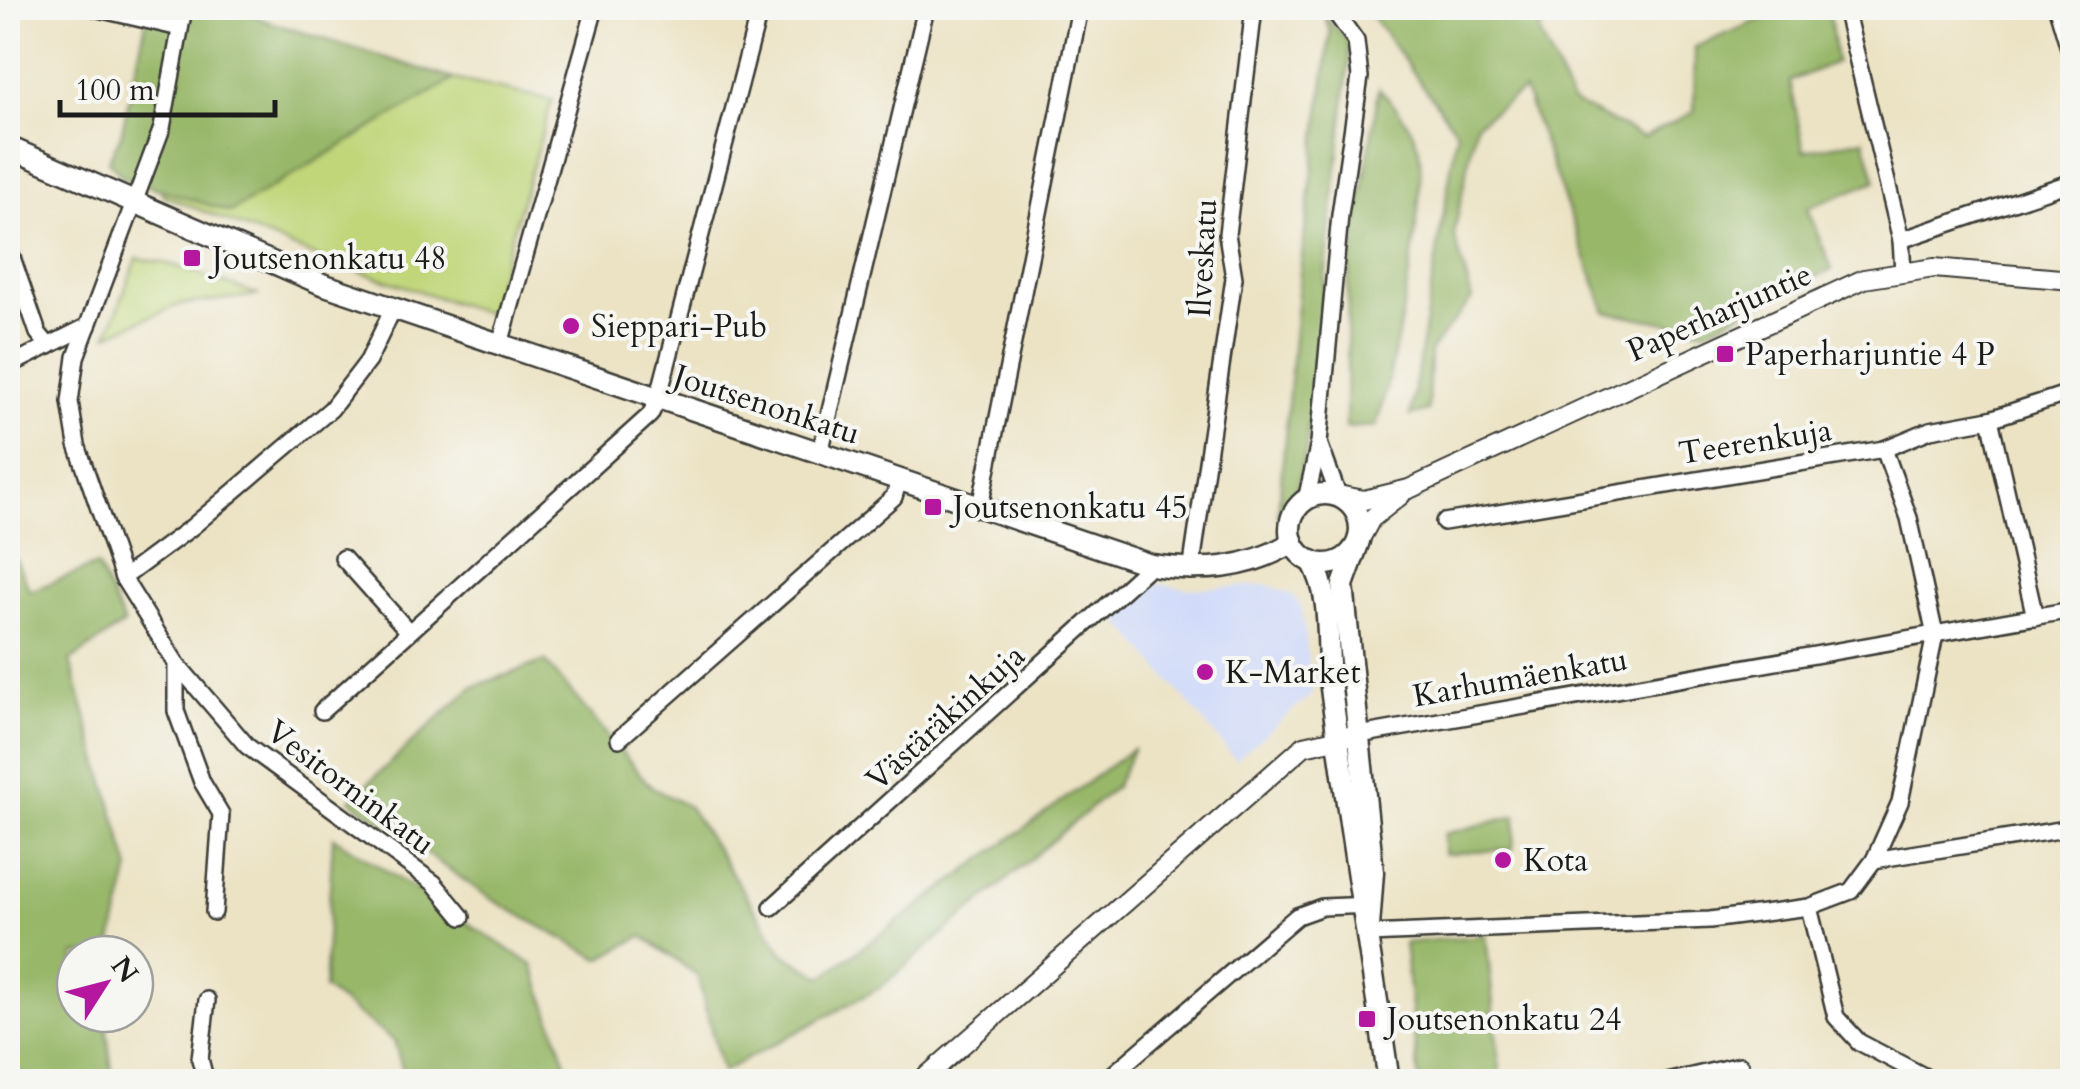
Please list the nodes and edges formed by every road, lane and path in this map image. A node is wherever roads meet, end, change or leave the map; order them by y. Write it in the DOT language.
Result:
graph roads {
  1 [pos="94,8"];
  2 [pos="184,8"];
  3 [pos="595,8"];
  4 [pos="760,8"];
  5 [pos="926,8"];
  6 [pos="1080,8"];
  7 [pos="1254,8"];
  8 [pos="1332,8"];
  9 [pos="1845,8"];
  10 [pos="2056,8"];
  11 [pos="180,28"];
  12 [pos="2072,58"];
  13 [pos="8,147"];
  14 [pos="2072,182"];
  15 [pos="135,206"];
  16 [pos="1901,240"];
  17 [pos="8,246"];
  18 [pos="1903,270"];
  19 [pos="2072,280"];
  20 [pos="393,310"];
  21 [pos="88,326"];
  22 [pos="500,344"];
  23 [pos="49,346"];
  24 [pos="8,366"];
  25 [pos="2072,392"];
  26 [pos="658,399"];
  27 [pos="1990,418"];
  28 [pos="1319,443"];
  29 [pos="1884,448"];
  30 [pos="820,453"];
  31 [pos="899,480"];
  32 [pos="1409,489"];
  33 [pos="1338,496"];
  34 [pos="1306,500"];
  35 [pos="980,507"];
  36 [pos="1444,522"];
  37 [pos="1359,541"];
  38 [pos="1293,542"];
  39 [pos="343,558"];
  40 [pos="1312,561"];
  41 [pos="1151,565"];
  42 [pos="1191,571"];
  43 [pos="122,578"];
  44 [pos="2072,610"];
  45 [pos="2035,617"];
  46 [pos="409,632"];
  47 [pos="1935,635"];
  48 [pos="176,663"];
  49 [pos="322,711"];
  50 [pos="1348,736"];
  51 [pos="619,739"];
  52 [pos="2072,828"];
  53 [pos="1874,860"];
  54 [pos="772,906"];
  55 [pos="1368,906"];
  56 [pos="1809,907"];
  57 [pos="214,912"];
  58 [pos="462,917"];
  59 [pos="1368,934"];
  60 [pos="207,1000"];
  61 [pos="1740,1065"];
  62 [pos="206,1082"];
  63 [pos="920,1082"];
  64 [pos="1104,1082"];
  65 [pos="1389,1082"];
  66 [pos="1666,1082"];
  67 [pos="1935,1082"];
  1 -- 11 [label="street"];
  2 -- 11 [label="street, Vesitorninkatu"];
  3 -- 22 [label="street"];
  4 -- 26 [label="street"];
  5 -- 30 [label="street"];
  6 -- 35 [label="street"];
  7 -- 42 [label="street, Ilveskatu"];
  8 -- 28 [label="street"];
  9 -- 16 [label="street"];
  10 -- 12 [label="street"];
  11 -- 15 [label="street, Vesitorninkatu"];
  13 -- 15 [label="main road, Joutsenonkatu"];
  14 -- 16 [label="street"];
  15 -- 20 [label="main road, Joutsenonkatu"];
  15 -- 21 [label="street, Vesitorninkatu"];
  16 -- 18 [label="street"];
  17 -- 23 [label="street"];
  18 -- 19 [label="street, Paperharjuntie"];
  18 -- 32 [label="street, Paperharjuntie"];
  20 -- 22 [label="main road, Joutsenonkatu"];
  20 -- 43 [label="street"];
  21 -- 23 [label="street"];
  21 -- 43 [label="street, Vesitorninkatu"];
  22 -- 26 [label="main road, Joutsenonkatu"];
  23 -- 24 [label="street"];
  25 -- 27 [label="street, Teerenkuja"];
  26 -- 30 [label="main road, Joutsenonkatu"];
  26 -- 46 [label="street"];
  27 -- 29 [label="street, Teerenkuja"];
  27 -- 45 [label="street"];
  28 -- 33 [label="street"];
  28 -- 34 [label="street"];
  29 -- 36 [label="street, Teerenkuja"];
  29 -- 47 [label="street"];
  30 -- 31 [label="main road, Joutsenonkatu"];
  31 -- 35 [label="main road, Joutsenonkatu"];
  31 -- 51 [label="street"];
  32 -- 33 [label="street, Paperharjuntie"];
  32 -- 37 [label="street, Paperharjuntie"];
  33 -- 34 [label="main road"];
  33 -- 37 [label="main road"];
  34 -- 38 [label="main road"];
  35 -- 41 [label="main road, Joutsenonkatu"];
  37 -- 40 [label="main road"];
  37 -- 50 [label="main road"];
  38 -- 40 [label="main road"];
  38 -- 42 [label="main road, Joutsenonkatu"];
  39 -- 46 [label="street"];
  40 -- 50 [label="main road"];
  41 -- 42 [label="main road, Joutsenonkatu"];
  41 -- 54 [label="street, Västäräkinkuja"];
  43 -- 48 [label="street, Vesitorninkatu"];
  44 -- 45 [label="street, Karhumäenkatu"];
  45 -- 47 [label="street, Karhumäenkatu"];
  46 -- 49 [label="street"];
  47 -- 50 [label="street, Karhumäenkatu"];
  47 -- 53 [label="street"];
  48 -- 57 [label="street"];
  48 -- 58 [label="street, Vesitorninkatu"];
  50 -- 55 [label="main road"];
  50 -- 63 [label="street, Karhumäenkatu"];
  52 -- 53 [label="street"];
  53 -- 56 [label="street"];
  55 -- 59 [label="main road"];
  55 -- 64 [label="street"];
  56 -- 59 [label="street"];
  56 -- 67 [label="street"];
  59 -- 65 [label="main road"];
  60 -- 62 [label="street"];
  61 -- 66 [label="street"];
}
